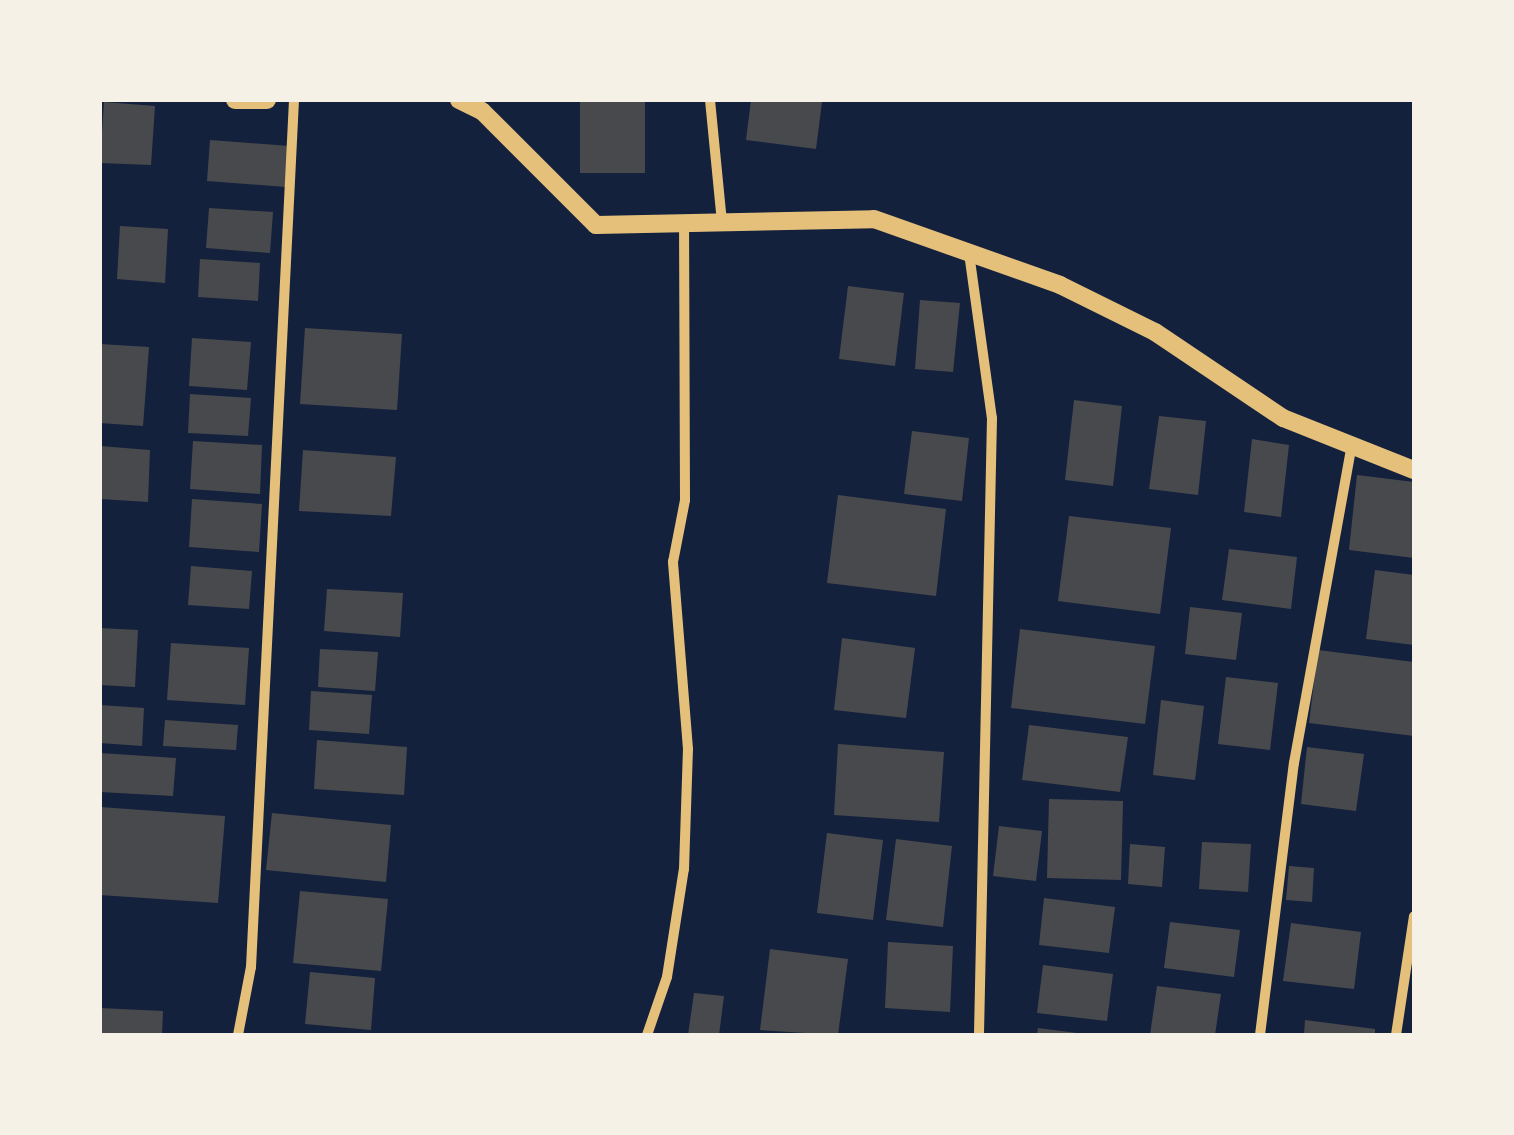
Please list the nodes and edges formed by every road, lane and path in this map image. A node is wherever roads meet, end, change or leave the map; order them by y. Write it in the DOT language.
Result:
graph roads {
  1 [pos="235,100"];
  2 [pos="268,100"];
  3 [pos="294,100"];
  4 [pos="460,100"];
  5 [pos="710,100"];
  6 [pos="481,106"];
  7 [pos="722,222"];
  8 [pos="684,227"];
  9 [pos="968,250"];
  10 [pos="1351,448"];
  11 [pos="1414,470"];
  12 [pos="1414,916"];
  13 [pos="238,1035"];
  14 [pos="647,1035"];
  15 [pos="978,1035"];
  16 [pos="1260,1035"];
  17 [pos="1396,1035"];
  1 -- 2 [label="street"];
  3 -- 13 [label="street"];
  4 -- 6 [label="street"];
  5 -- 7 [label="street"];
  6 -- 8 [label="street"];
  7 -- 8 [label="street"];
  7 -- 9 [label="street"];
  8 -- 14 [label="street"];
  9 -- 10 [label="street"];
  9 -- 15 [label="street"];
  10 -- 11 [label="street"];
  10 -- 16 [label="street"];
  12 -- 17 [label="street"];
}
